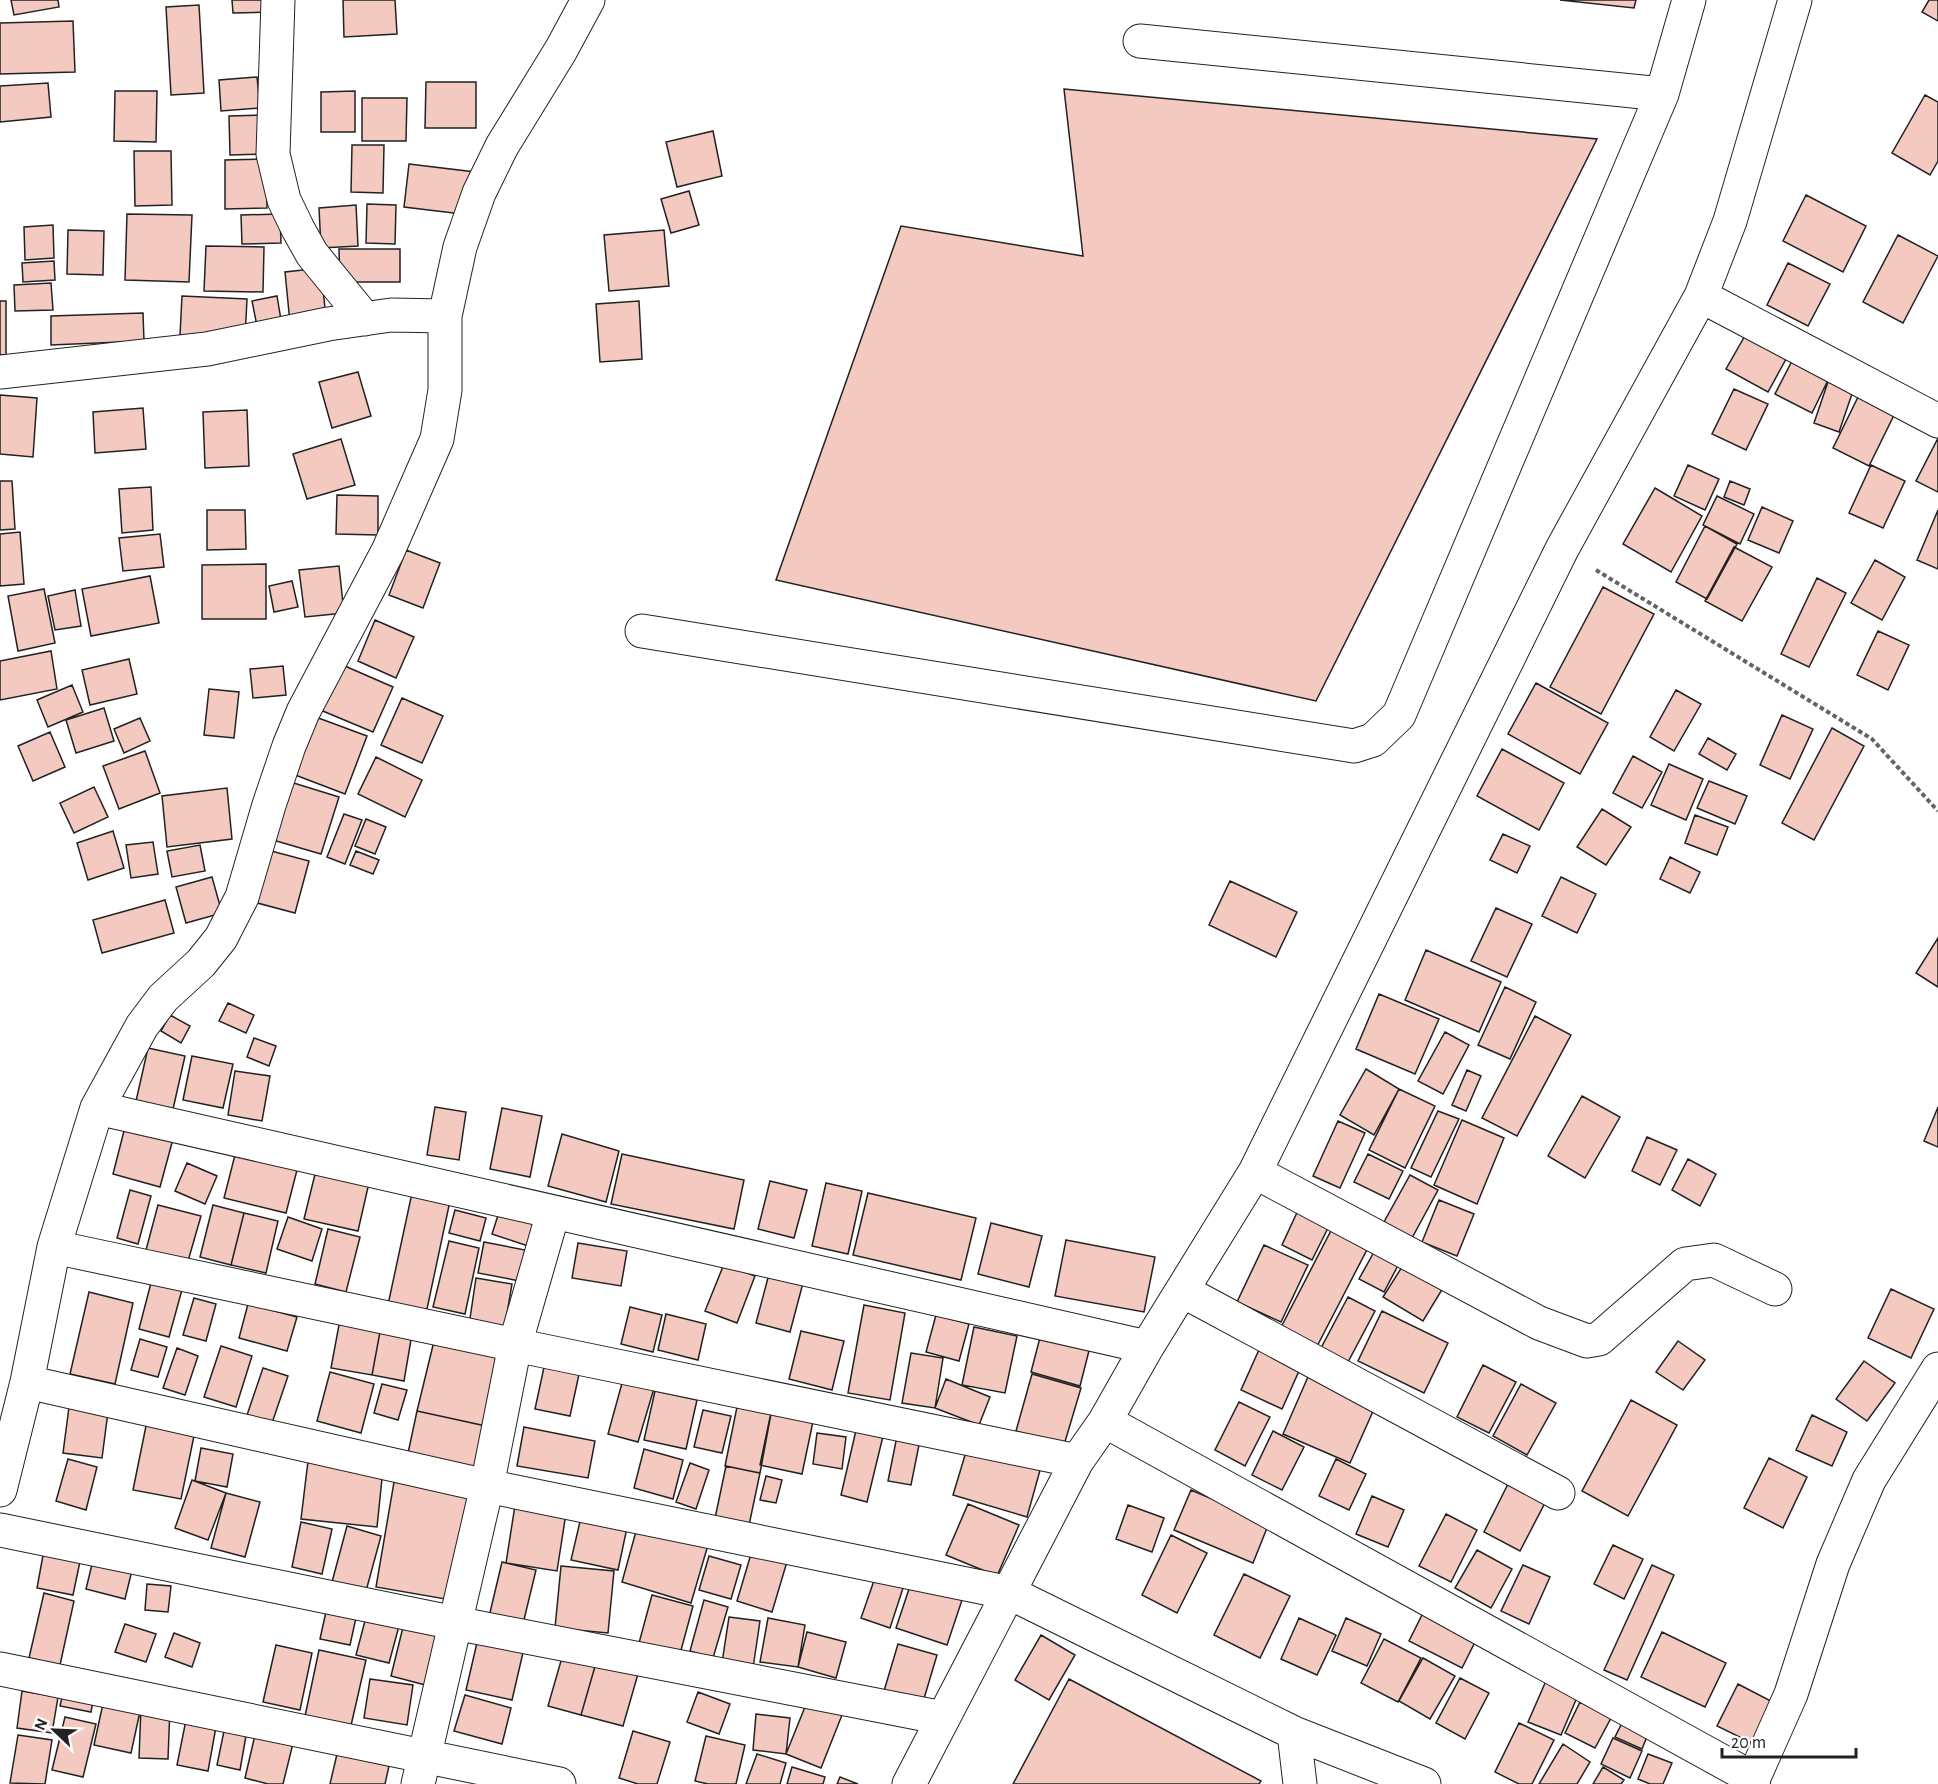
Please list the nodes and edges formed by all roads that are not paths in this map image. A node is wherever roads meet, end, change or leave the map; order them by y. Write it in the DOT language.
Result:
graph roads {
  1 [pos="278,0"];
  2 [pos="588,0"];
  3 [pos="1689,0"];
  4 [pos="1795,0"];
  5 [pos="1140,41"];
  6 [pos="1662,94"];
  7 [pos="1701,296"];
  8 [pos="445,316"];
  9 [pos="365,319"];
  10 [pos="0,372"];
  11 [pos="1938,421"];
  12 [pos="642,631"];
  13 [pos="97,1108"];
  14 [pos="1255,1173"];
  15 [pos="553,1213"];
  16 [pos="54,1247"];
  17 [pos="1775,1289"];
  18 [pos="1182,1291"];
  19 [pos="515,1345"];
  20 [pos="1147,1347"];
  21 [pos="1938,1369"];
  22 [pos="27,1382"];
  23 [pos="1105,1421"];
  24 [pos="1077,1461"];
  25 [pos="486,1486"];
  26 [pos="0,1490"];
  27 [pos="1558,1493"];
  28 [pos="0,1530"];
  29 [pos="1010,1593"];
  30 [pos="455,1623"];
  31 [pos="0,1669"];
  32 [pos="943,1718"];
  33 [pos="1294,1733"];
  34 [pos="421,1770"];
  35 [pos="1753,1782"];
  36 [pos="559,1784"];
  37 [pos="909,1784"];
  38 [pos="1300,1784"];
  39 [pos="1424,1784"];
  1 -- 9 [label="street"];
  2 -- 8 [label="street"];
  3 -- 6 [label="street"];
  4 -- 7 [label="street"];
  5 -- 6 [label="street"];
  6 -- 12 [label="street"];
  7 -- 11 [label="street"];
  7 -- 14 [label="street"];
  8 -- 9 [label="street"];
  8 -- 13 [label="street"];
  9 -- 10 [label="street"];
  13 -- 15 [label="street"];
  13 -- 16 [label="street"];
  14 -- 17 [label="street"];
  14 -- 18 [label="street"];
  15 -- 19 [label="street"];
  15 -- 20 [label="street"];
  16 -- 19 [label="street"];
  16 -- 22 [label="street"];
  18 -- 20 [label="street"];
  18 -- 27 [label="street"];
  19 -- 24 [label="street"];
  19 -- 25 [label="street"];
  20 -- 23 [label="street"];
  21 -- 35 [label="street"];
  22 -- 25 [label="street"];
  22 -- 26 [label="street"];
  23 -- 24 [label="street"];
  23 -- 35 [label="street"];
  24 -- 29 [label="street"];
  25 -- 29 [label="street"];
  25 -- 30 [label="street"];
  28 -- 30 [label="street"];
  29 -- 32 [label="street"];
  29 -- 33 [label="street"];
  30 -- 32 [label="street"];
  30 -- 34 [label="street"];
  31 -- 34 [label="street"];
  32 -- 37 [label="street"];
  33 -- 38 [label="street"];
  33 -- 39 [label="street"];
  34 -- 36 [label="street"];
}
